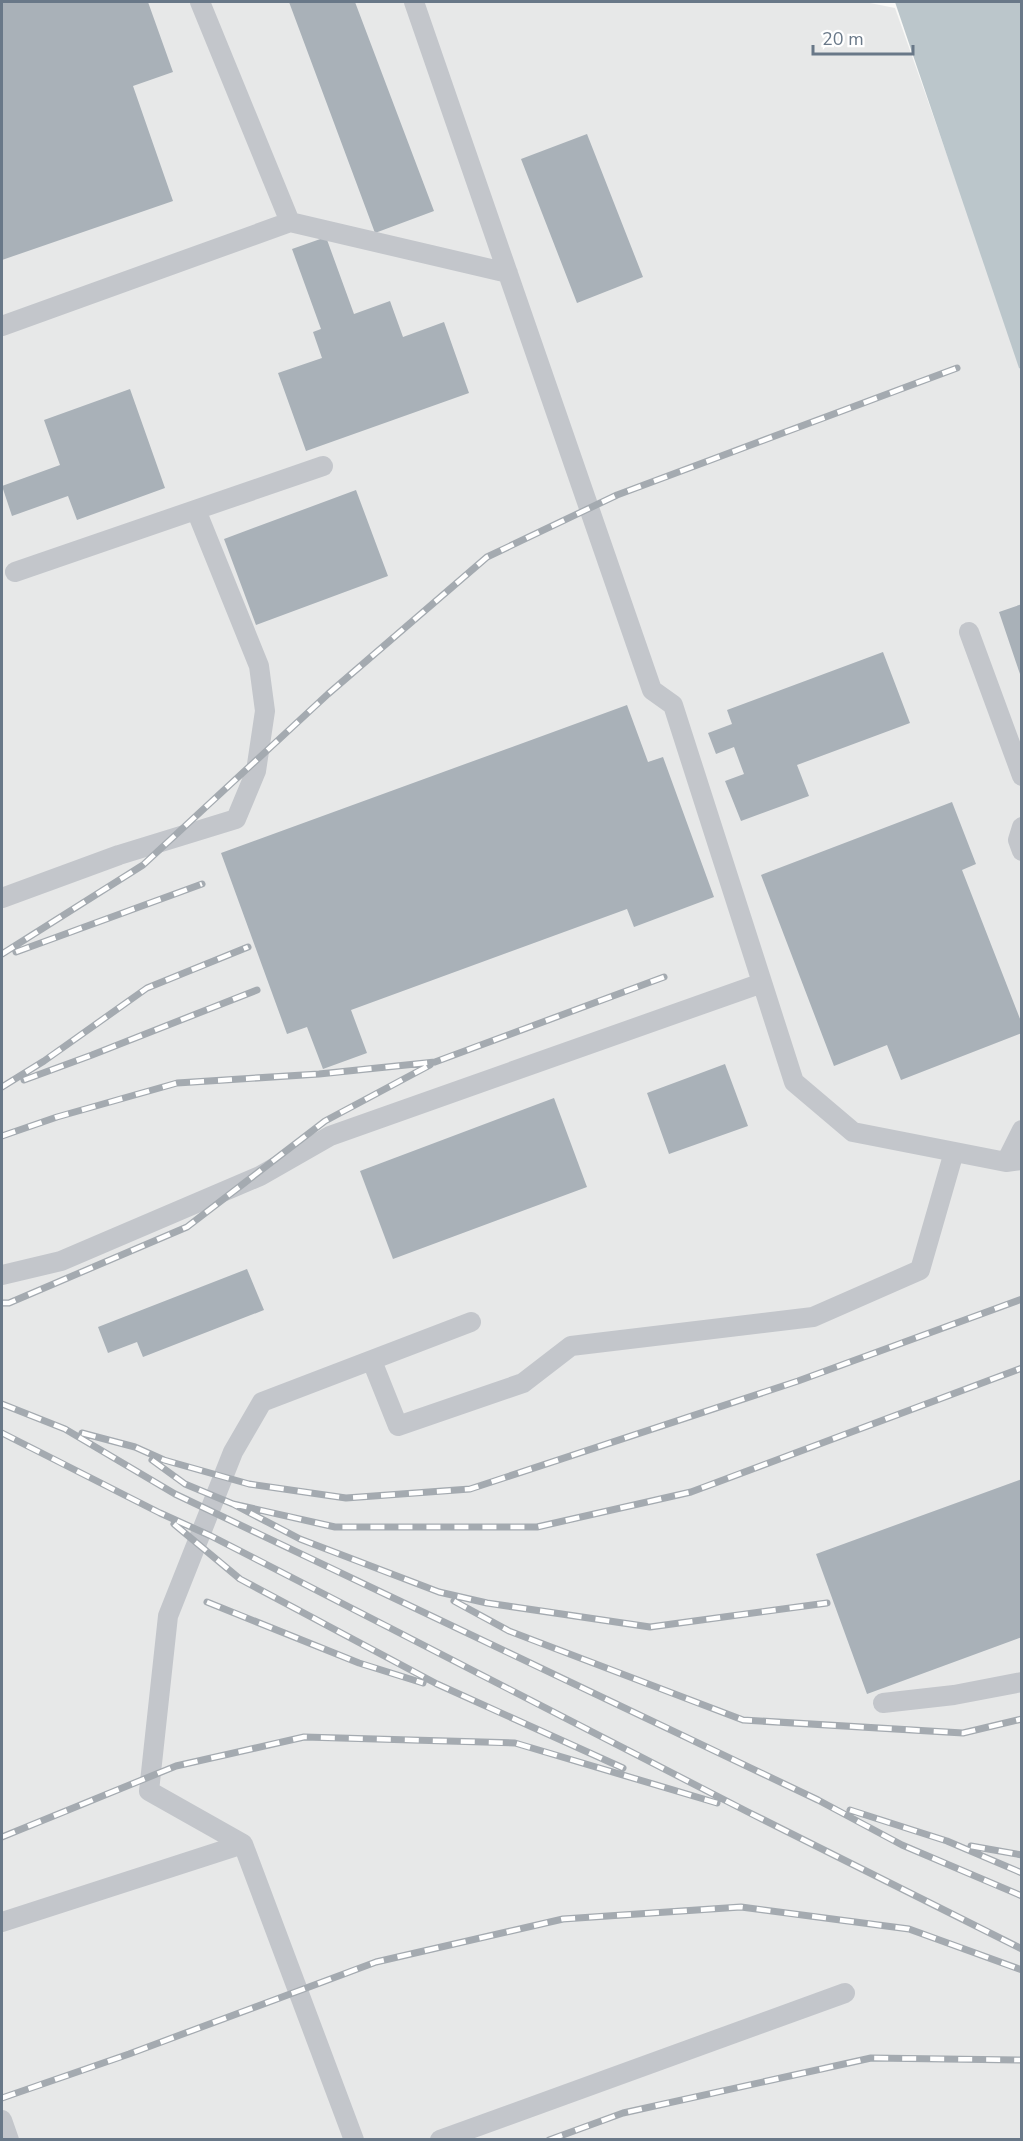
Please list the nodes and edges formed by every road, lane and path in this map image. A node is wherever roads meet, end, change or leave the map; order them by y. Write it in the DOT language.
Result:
graph roads {
  1 [pos="200,2"];
  2 [pos="414,2"];
  3 [pos="290,222"];
  4 [pos="508,273"];
  5 [pos="2,326"];
  6 [pos="323,466"];
  7 [pos="196,510"];
  8 [pos="15,572"];
  9 [pos="969,632"];
  10 [pos="1022,776"];
  11 [pos="1022,827"];
  12 [pos="1022,851"];
  13 [pos="2,898"];
  14 [pos="762,983"];
  15 [pos="1022,1130"];
  16 [pos="954,1152"];
  17 [pos="1014,1161"];
  18 [pos="2,1275"];
  19 [pos="471,1322"];
  20 [pos="372,1360"];
  21 [pos="1022,1682"];
  22 [pos="883,1703"];
  23 [pos="243,1844"];
  24 [pos="2,1922"];
  25 [pos="845,1994"];
  26 [pos="2,2120"];
  27 [pos="9,2139"];
  28 [pos="354,2139"];
  29 [pos="440,2139"];
  1 -- 3 [label="lane"];
  2 -- 4 [label="lane"];
  3 -- 4 [label="lane"];
  3 -- 5 [label="lane"];
  4 -- 14 [label="lane"];
  6 -- 7 [label="lane"];
  7 -- 8 [label="lane"];
  7 -- 13 [label="lane"];
  9 -- 10 [label="lane"];
  11 -- 12 [label="lane"];
  14 -- 16 [label="lane"];
  14 -- 18 [label="lane"];
  15 -- 17 [label="lane"];
  16 -- 17 [label="lane"];
  16 -- 20 [label="lane"];
  19 -- 20 [label="lane"];
  20 -- 23 [label="lane"];
  21 -- 22 [label="lane"];
  23 -- 24 [label="lane"];
  23 -- 28 [label="lane"];
  25 -- 29 [label="lane"];
  26 -- 27 [label="lane"];
}
